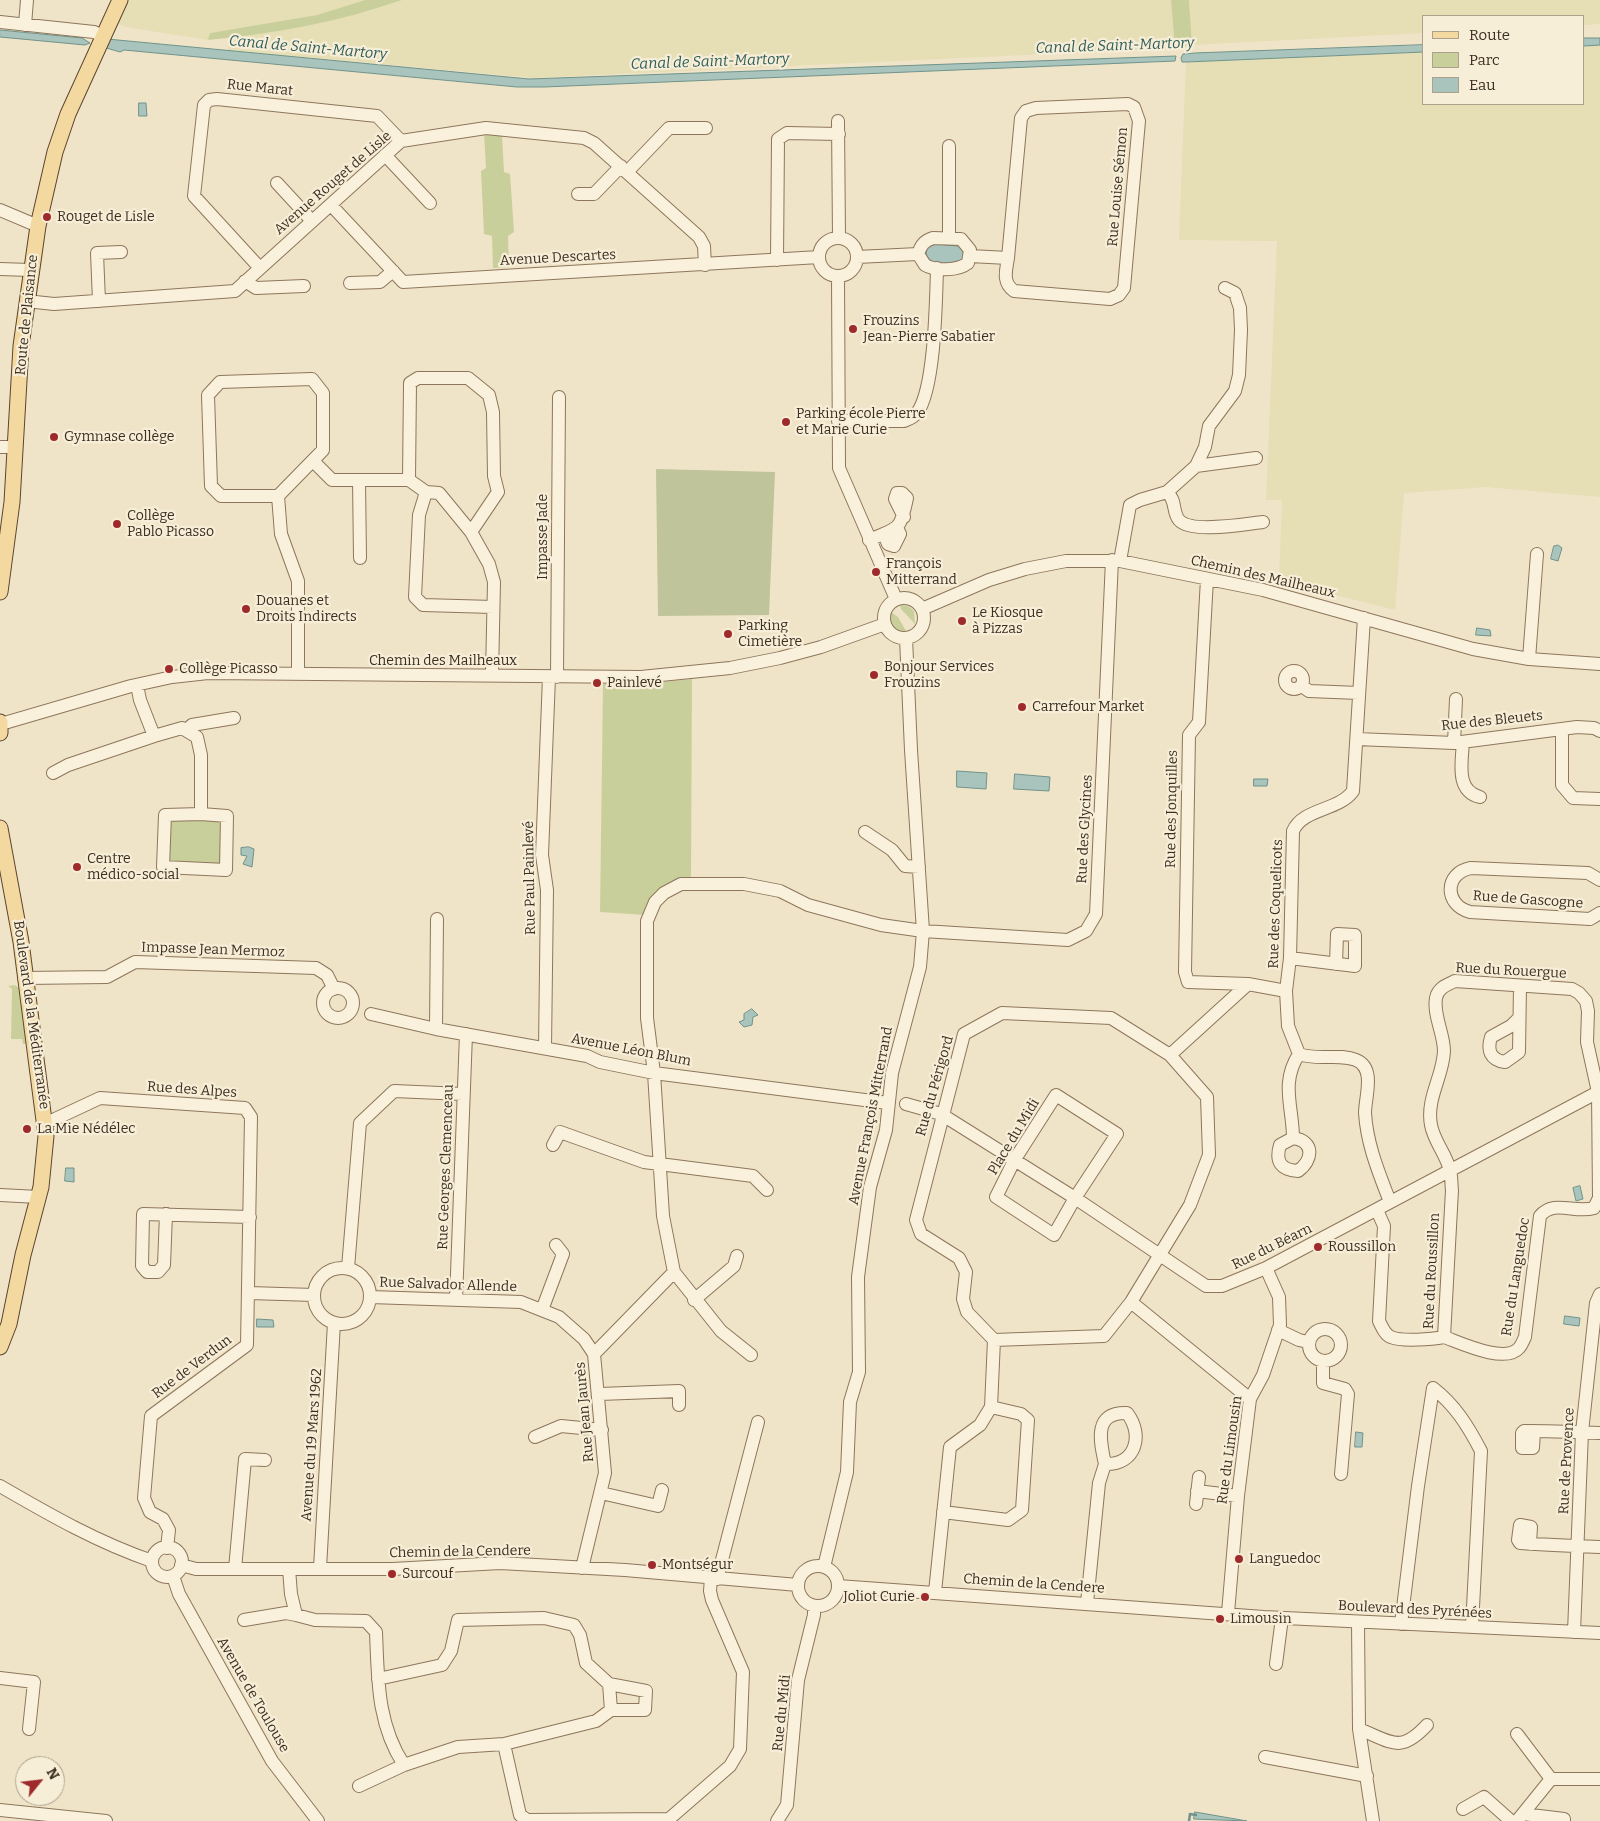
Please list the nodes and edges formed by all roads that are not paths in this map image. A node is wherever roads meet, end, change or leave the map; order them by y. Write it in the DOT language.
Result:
graph roads {
  1 [pos="27,0"];
  2 [pos="120,0"];
  3 [pos="0,22"];
  4 [pos="25,25"];
  5 [pos="101,40"];
  6 [pos="706,128"];
  7 [pos="401,141"];
  8 [pos="949,146"];
  9 [pos="385,155"];
  10 [pos="624,169"];
  11 [pos="277,183"];
  12 [pos="578,194"];
  13 [pos="430,203"];
  14 [pos="331,205"];
  15 [pos="0,210"];
  16 [pos="312,221"];
  17 [pos="38,226"];
  18 [pos="839,238"];
  19 [pos="949,238"];
  20 [pos="121,252"];
  21 [pos="918,254"];
  22 [pos="970,256"];
  23 [pos="857,257"];
  24 [pos="819,258"];
  25 [pos="1008,258"];
  26 [pos="777,260"];
  27 [pos="705,265"];
  28 [pos="259,267"];
  29 [pos="937,268"];
  30 [pos="0,269"];
  31 [pos="30,270"];
  32 [pos="393,271"];
  33 [pos="838,276"];
  34 [pos="245,281"];
  35 [pos="350,283"];
  36 [pos="304,286"];
  37 [pos="1225,288"];
  38 [pos="26,301"];
  39 [pos="99,301"];
  40 [pos="559,397"];
  41 [pos="838,422"];
  42 [pos="0,447"];
  43 [pos="16,447"];
  44 [pos="1256,458"];
  45 [pos="313,461"];
  46 [pos="1196,466"];
  47 [pos="359,480"];
  48 [pos="409,480"];
  49 [pos="426,492"];
  50 [pos="1167,492"];
  51 [pos="278,496"];
  52 [pos="900,522"];
  53 [pos="1263,522"];
  54 [pos="471,532"];
  55 [pos="869,540"];
  56 [pos="1537,554"];
  57 [pos="360,558"];
  58 [pos="1116,560"];
  59 [pos="1207,579"];
  60 [pos="0,592"];
  61 [pos="896,599"];
  62 [pos="493,608"];
  63 [pos="922,609"];
  64 [pos="1364,618"];
  65 [pos="884,624"];
  66 [pos="906,638"];
  67 [pos="1529,659"];
  68 [pos="1600,664"];
  69 [pos="298,674"];
  70 [pos="492,675"];
  71 [pos="553,677"];
  72 [pos="137,684"];
  73 [pos="1302,686"];
  74 [pos="1359,693"];
  75 [pos="1456,699"];
  76 [pos="234,718"];
  77 [pos="0,723"];
  78 [pos="1562,728"];
  79 [pos="186,730"];
  80 [pos="1600,731"];
  81 [pos="0,734"];
  82 [pos="154,736"];
  83 [pos="1357,739"];
  84 [pos="1458,742"];
  85 [pos="53,773"];
  86 [pos="1480,797"];
  87 [pos="1600,799"];
  88 [pos="201,814"];
  89 [pos="0,828"];
  90 [pos="865,832"];
  91 [pos="919,867"];
  92 [pos="1600,880"];
  93 [pos="1600,913"];
  94 [pos="436,920"];
  95 [pos="924,931"];
  96 [pos="1290,958"];
  97 [pos="1336,964"];
  98 [pos="24,978"];
  99 [pos="1248,984"];
  100 [pos="1520,986"];
  101 [pos="334,989"];
  102 [pos="1286,991"];
  103 [pos="371,1014"];
  104 [pos="1519,1018"];
  105 [pos="436,1030"];
  106 [pos="466,1034"];
  107 [pos="545,1048"];
  108 [pos="1170,1054"];
  109 [pos="1299,1054"];
  110 [pos="654,1073"];
  111 [pos="1599,1091"];
  112 [pos="463,1094"];
  113 [pos="888,1103"];
  114 [pos="906,1104"];
  115 [pos="942,1114"];
  116 [pos="45,1121"];
  117 [pos="1293,1138"];
  118 [pos="553,1145"];
  119 [pos="1015,1160"];
  120 [pos="660,1164"];
  121 [pos="1450,1171"];
  122 [pos="767,1190"];
  123 [pos="0,1195"];
  124 [pos="38,1197"];
  125 [pos="1075,1198"];
  126 [pos="1390,1202"];
  127 [pos="1377,1210"];
  128 [pos="166,1214"];
  129 [pos="250,1217"];
  130 [pos="556,1245"];
  131 [pos="737,1256"];
  132 [pos="1158,1256"];
  133 [pos="348,1268"];
  134 [pos="1266,1268"];
  135 [pos="674,1272"];
  136 [pos="249,1294"];
  137 [pos="1600,1294"];
  138 [pos="314,1295"];
  139 [pos="370,1297"];
  140 [pos="456,1300"];
  141 [pos="694,1300"];
  142 [pos="1131,1302"];
  143 [pos="542,1310"];
  144 [pos="334,1323"];
  145 [pos="1278,1330"];
  146 [pos="1444,1336"];
  147 [pos="994,1340"];
  148 [pos="1308,1342"];
  149 [pos="0,1347"];
  150 [pos="1596,1351"];
  151 [pos="594,1354"];
  152 [pos="752,1355"];
  153 [pos="1323,1361"];
  154 [pos="600,1394"];
  155 [pos="1250,1399"];
  156 [pos="679,1406"];
  157 [pos="991,1407"];
  158 [pos="758,1422"];
  159 [pos="602,1430"];
  160 [pos="1534,1431"];
  161 [pos="1582,1432"];
  162 [pos="1600,1433"];
  163 [pos="536,1437"];
  164 [pos="265,1460"];
  165 [pos="1105,1464"];
  166 [pos="1342,1474"];
  167 [pos="1199,1477"];
  168 [pos="0,1486"];
  169 [pos="662,1490"];
  170 [pos="601,1494"];
  171 [pos="1238,1496"];
  172 [pos="943,1512"];
  173 [pos="1530,1544"];
  174 [pos="1578,1546"];
  175 [pos="1600,1547"];
  176 [pos="167,1548"];
  177 [pos="152,1561"];
  178 [pos="181,1565"];
  179 [pos="824,1567"];
  180 [pos="320,1568"];
  181 [pos="582,1568"];
  182 [pos="235,1569"];
  183 [pos="289,1569"];
  184 [pos="173,1576"];
  185 [pos="714,1579"];
  186 [pos="798,1585"];
  187 [pos="838,1586"];
  188 [pos="935,1592"];
  189 [pos="1087,1603"];
  190 [pos="814,1606"];
  191 [pos="1228,1613"];
  192 [pos="296,1615"];
  193 [pos="1282,1618"];
  194 [pos="244,1620"];
  195 [pos="1358,1623"];
  196 [pos="1401,1624"];
  197 [pos="1472,1627"];
  198 [pos="1574,1632"];
  199 [pos="1600,1633"];
  200 [pos="1276,1664"];
  201 [pos="0,1678"];
  202 [pos="378,1679"];
  203 [pos="609,1684"];
  204 [pos="611,1710"];
  205 [pos="1428,1726"];
  206 [pos="1359,1728"];
  207 [pos="29,1729"];
  208 [pos="1517,1734"];
  209 [pos="504,1744"];
  210 [pos="1265,1757"];
  211 [pos="404,1765"];
  212 [pos="1367,1776"];
  213 [pos="1551,1779"];
  214 [pos="1600,1779"];
  215 [pos="358,1786"];
  216 [pos="1463,1809"];
  217 [pos="0,1810"];
  218 [pos="1520,1817"];
  219 [pos="517,1818"];
  220 [pos="669,1820"];
  221 [pos="106,1821"];
  222 [pos="318,1821"];
  223 [pos="777,1821"];
  224 [pos="1373,1821"];
  225 [pos="1511,1821"];
  226 [pos="1564,1821"];
  1 -- 4 [label="street"];
  2 -- 5 [label="main road, Route de Plaisance"];
  3 -- 4 [label="street"];
  4 -- 5 [label="street"];
  5 -- 17 [label="main road, Route de Plaisance"];
  6 -- 10 [label="street"];
  7 -- 9 [label="street, Avenue Rouget de Lisle"];
  7 -- 10 [label="street, Avenue Rouget de Lisle"];
  7 -- 28 [label="street, Rue Marat"];
  8 -- 19 [label="street"];
  9 -- 13 [label="street"];
  9 -- 14 [label="street, Avenue Rouget de Lisle"];
  10 -- 12 [label="street"];
  10 -- 27 [label="street, Avenue Rouget de Lisle"];
  11 -- 16 [label="street"];
  14 -- 16 [label="street, Avenue Rouget de Lisle"];
  14 -- 32 [label="street, Avenue Descartes"];
  15 -- 17 [label="street"];
  16 -- 28 [label="street, Avenue Rouget de Lisle"];
  17 -- 31 [label="main road, Route de Plaisance"];
  18 -- 23 [label="street"];
  18 -- 24 [label="street"];
  18 -- 26 [label="street"];
  19 -- 21 [label="street"];
  19 -- 22 [label="street"];
  20 -- 39 [label="street"];
  21 -- 23 [label="street"];
  21 -- 29 [label="street"];
  22 -- 25 [label="street"];
  22 -- 29 [label="street"];
  23 -- 33 [label="street"];
  24 -- 26 [label="street, Avenue Descartes"];
  24 -- 33 [label="street"];
  25 -- 25 [label="street, Rue Louise Sémon"];
  26 -- 27 [label="street, Avenue Descartes"];
  27 -- 32 [label="street, Avenue Descartes"];
  28 -- 34 [label="street, Avenue Rouget de Lisle"];
  29 -- 41 [label="street"];
  30 -- 31 [label="street"];
  31 -- 38 [label="main road, Route de Plaisance"];
  32 -- 35 [label="street"];
  33 -- 41 [label="street"];
  34 -- 36 [label="street"];
  34 -- 39 [label="street, Avenue Rouget de Lisle"];
  37 -- 46 [label="street"];
  38 -- 39 [label="street, Avenue Rouget de Lisle"];
  38 -- 43 [label="main road, Route de Plaisance"];
  40 -- 71 [label="street, Impasse Jade"];
  41 -- 55 [label="street"];
  42 -- 43 [label="street"];
  43 -- 60 [label="main road, Route de Plaisance"];
  44 -- 46 [label="street"];
  45 -- 47 [label="street"];
  45 -- 51 [label="street"];
  45 -- 51 [label="street"];
  46 -- 50 [label="street"];
  47 -- 48 [label="street"];
  47 -- 57 [label="street"];
  48 -- 49 [label="street"];
  48 -- 54 [label="street"];
  49 -- 54 [label="street"];
  49 -- 62 [label="street"];
  50 -- 53 [label="street"];
  50 -- 58 [label="street, Rue des Glycines"];
  51 -- 69 [label="street"];
  52 -- 55 [label="street"];
  54 -- 62 [label="street"];
  55 -- 61 [label="street"];
  56 -- 67 [label="street"];
  58 -- 59 [label="street, Chemin des Mailheaux"];
  58 -- 63 [label="street, Chemin des Mailheaux"];
  58 -- 95 [label="street, Rue des Glycines"];
  59 -- 64 [label="street, Chemin des Mailheaux"];
  59 -- 99 [label="street, Rue des Jonquilles"];
  61 -- 63 [label="street"];
  61 -- 65 [label="street"];
  62 -- 70 [label="street"];
  63 -- 66 [label="street"];
  64 -- 67 [label="street, Chemin des Mailheaux"];
  64 -- 74 [label="street, Rue des Coquelicots"];
  65 -- 66 [label="street"];
  65 -- 71 [label="street, Chemin des Mailheaux"];
  66 -- 91 [label="street, Avenue François Mitterrand"];
  67 -- 68 [label="street, Chemin des Mailheaux"];
  69 -- 70 [label="street, Chemin des Mailheaux"];
  69 -- 72 [label="street, Chemin des Mailheaux"];
  70 -- 71 [label="street, Chemin des Mailheaux"];
  71 -- 107 [label="street, Rue Paul Painlevé"];
  72 -- 77 [label="street, Chemin des Mailheaux"];
  72 -- 82 [label="street"];
  73 -- 74 [label="street"];
  74 -- 83 [label="street, Rue des Coquelicots"];
  75 -- 84 [label="street"];
  76 -- 79 [label="street"];
  77 -- 81 [label="main road"];
  78 -- 80 [label="street, Rue des Bleuets"];
  78 -- 84 [label="street, Rue des Bleuets"];
  78 -- 87 [label="street"];
  79 -- 82 [label="street"];
  79 -- 88 [label="street"];
  82 -- 85 [label="street"];
  83 -- 84 [label="street, Rue des Bleuets"];
  83 -- 96 [label="street, Rue des Coquelicots"];
  84 -- 86 [label="street"];
  88 -- 88 [label="street"];
  89 -- 98 [label="main road, Boulevard de la Méditerranée"];
  90 -- 91 [label="street"];
  91 -- 95 [label="street, Avenue François Mitterrand"];
  92 -- 93 [label="street, Rue de Gascogne"];
  94 -- 105 [label="street"];
  95 -- 110 [label="street, Rue des Glycines"];
  95 -- 113 [label="street, Avenue François Mitterrand"];
  96 -- 97 [label="street"];
  96 -- 102 [label="street, Rue des Coquelicots"];
  98 -- 101 [label="street, Impasse Jean Mermoz"];
  98 -- 116 [label="main road, Boulevard de la Méditerranée"];
  99 -- 102 [label="street, Rue des Coquelicots"];
  99 -- 108 [label="street"];
  100 -- 104 [label="street"];
  100 -- 111 [label="street, Rue du Rouergue"];
  100 -- 121 [label="street, Rue du Rouergue"];
  102 -- 109 [label="street"];
  103 -- 105 [label="street, Avenue Léon Blum"];
  105 -- 106 [label="street, Avenue Léon Blum"];
  106 -- 107 [label="street, Avenue Léon Blum"];
  106 -- 112 [label="street, Rue Georges Clemenceau"];
  107 -- 110 [label="street, Avenue Léon Blum"];
  108 -- 115 [label="street, Rue du Périgord"];
  108 -- 132 [label="street, Rue du Périgord"];
  109 -- 117 [label="street"];
  109 -- 126 [label="street"];
  110 -- 113 [label="street, Avenue Léon Blum"];
  110 -- 120 [label="street"];
  111 -- 121 [label="street, Rue du Béarn"];
  111 -- 146 [label="street, Rue du Languedoc"];
  112 -- 133 [label="street"];
  112 -- 140 [label="street, Rue Georges Clemenceau"];
  113 -- 179 [label="street, Avenue François Mitterrand"];
  114 -- 115 [label="street, Rue du Béarn"];
  115 -- 119 [label="street, Rue du Béarn"];
  115 -- 147 [label="street, Rue du Périgord"];
  116 -- 124 [label="main road, Boulevard de la Méditerranée"];
  116 -- 129 [label="street, Rue des Alpes"];
  118 -- 120 [label="street"];
  119 -- 125 [label="street, Rue du Béarn"];
  119 -- 125 [label="street, Place du Midi"];
  119 -- 125 [label="street, Place du Midi"];
  120 -- 122 [label="street"];
  120 -- 135 [label="street"];
  121 -- 126 [label="street, Rue du Béarn"];
  121 -- 146 [label="street, Rue du Roussillon"];
  123 -- 124 [label="street"];
  124 -- 149 [label="main road, Boulevard de la Méditerranée"];
  125 -- 132 [label="street, Rue du Béarn"];
  126 -- 127 [label="street, Rue du Béarn"];
  127 -- 134 [label="street, Rue du Béarn"];
  127 -- 146 [label="street, Rue du Roussillon"];
  128 -- 129 [label="street"];
  129 -- 136 [label="street, Rue des Alpes"];
  130 -- 143 [label="street"];
  131 -- 141 [label="street"];
  132 -- 134 [label="street, Rue du Béarn"];
  132 -- 142 [label="street, Rue du Périgord"];
  133 -- 138 [label="street"];
  133 -- 139 [label="street"];
  134 -- 145 [label="street, Rue du Limousin"];
  135 -- 141 [label="street"];
  135 -- 151 [label="street, Rue Jean Jaurès"];
  136 -- 138 [label="street"];
  136 -- 176 [label="street, Rue de Verdun"];
  137 -- 150 [label="street, Rue de Provence"];
  138 -- 144 [label="street"];
  139 -- 140 [label="street, Rue Salvador Allende"];
  139 -- 144 [label="street"];
  140 -- 143 [label="street, Rue Salvador Allende"];
  141 -- 152 [label="street"];
  142 -- 147 [label="street, Rue du Périgord"];
  142 -- 155 [label="street"];
  143 -- 151 [label="street, Rue Salvador Allende"];
  144 -- 180 [label="street, Avenue du 19 Mars 1962"];
  145 -- 148 [label="street"];
  145 -- 155 [label="street, Rue du Limousin"];
  147 -- 157 [label="street"];
  148 -- 153 [label="street"];
  148 -- 153 [label="street"];
  150 -- 161 [label="street, Rue de Provence"];
  151 -- 154 [label="street, Rue Jean Jaurès"];
  153 -- 166 [label="street"];
  154 -- 156 [label="street"];
  154 -- 159 [label="street, Rue Jean Jaurès"];
  155 -- 171 [label="street, Rue du Limousin"];
  157 -- 172 [label="street"];
  157 -- 172 [label="street"];
  158 -- 185 [label="street"];
  159 -- 163 [label="street"];
  159 -- 170 [label="street, Rue Jean Jaurès"];
  160 -- 161 [label="street"];
  161 -- 162 [label="street"];
  161 -- 174 [label="street, Rue de Provence"];
  164 -- 182 [label="street"];
  165 -- 189 [label="street"];
  167 -- 171 [label="street"];
  168 -- 177 [label="street"];
  169 -- 170 [label="street"];
  170 -- 181 [label="street, Rue Jean Jaurès"];
  171 -- 191 [label="street, Rue du Limousin"];
  172 -- 188 [label="street"];
  173 -- 174 [label="street"];
  174 -- 175 [label="street"];
  174 -- 198 [label="street, Rue de Provence"];
  176 -- 177 [label="street"];
  176 -- 178 [label="street"];
  177 -- 184 [label="street"];
  178 -- 182 [label="street, Chemin de la Cendere"];
  178 -- 184 [label="street"];
  179 -- 186 [label="street"];
  179 -- 187 [label="street"];
  180 -- 181 [label="street, Chemin de la Cendere"];
  180 -- 183 [label="street, Chemin de la Cendere"];
  181 -- 185 [label="street, Chemin de la Cendere"];
  182 -- 183 [label="street, Chemin de la Cendere"];
  183 -- 192 [label="street"];
  184 -- 222 [label="street, Avenue de Toulouse"];
  185 -- 186 [label="street, Chemin de la Cendere"];
  185 -- 220 [label="street"];
  186 -- 190 [label="street"];
  187 -- 188 [label="street, Chemin de la Cendere"];
  187 -- 190 [label="street"];
  188 -- 189 [label="street, Chemin de la Cendere"];
  189 -- 191 [label="street, Chemin de la Cendere"];
  190 -- 223 [label="street, Rue du Midi"];
  191 -- 193 [label="street, Boulevard des Pyrénées"];
  192 -- 194 [label="street"];
  192 -- 202 [label="street"];
  193 -- 195 [label="street, Boulevard des Pyrénées"];
  193 -- 200 [label="street"];
  195 -- 196 [label="street, Boulevard des Pyrénées"];
  195 -- 206 [label="street"];
  196 -- 197 [label="street, Boulevard des Pyrénées"];
  196 -- 197 [label="street"];
  197 -- 198 [label="street, Boulevard des Pyrénées"];
  198 -- 199 [label="street, Boulevard des Pyrénées"];
  201 -- 207 [label="street"];
  202 -- 203 [label="street"];
  202 -- 211 [label="street"];
  203 -- 204 [label="street"];
  203 -- 204 [label="street"];
  204 -- 209 [label="street"];
  205 -- 206 [label="street"];
  206 -- 212 [label="street"];
  208 -- 213 [label="street"];
  209 -- 211 [label="street"];
  209 -- 219 [label="street"];
  210 -- 212 [label="street"];
  211 -- 215 [label="street"];
  212 -- 224 [label="street"];
  213 -- 214 [label="street"];
  213 -- 218 [label="street"];
  216 -- 225 [label="street"];
  217 -- 221 [label="street"];
  218 -- 226 [label="street"];
  219 -- 220 [label="street"];
}
